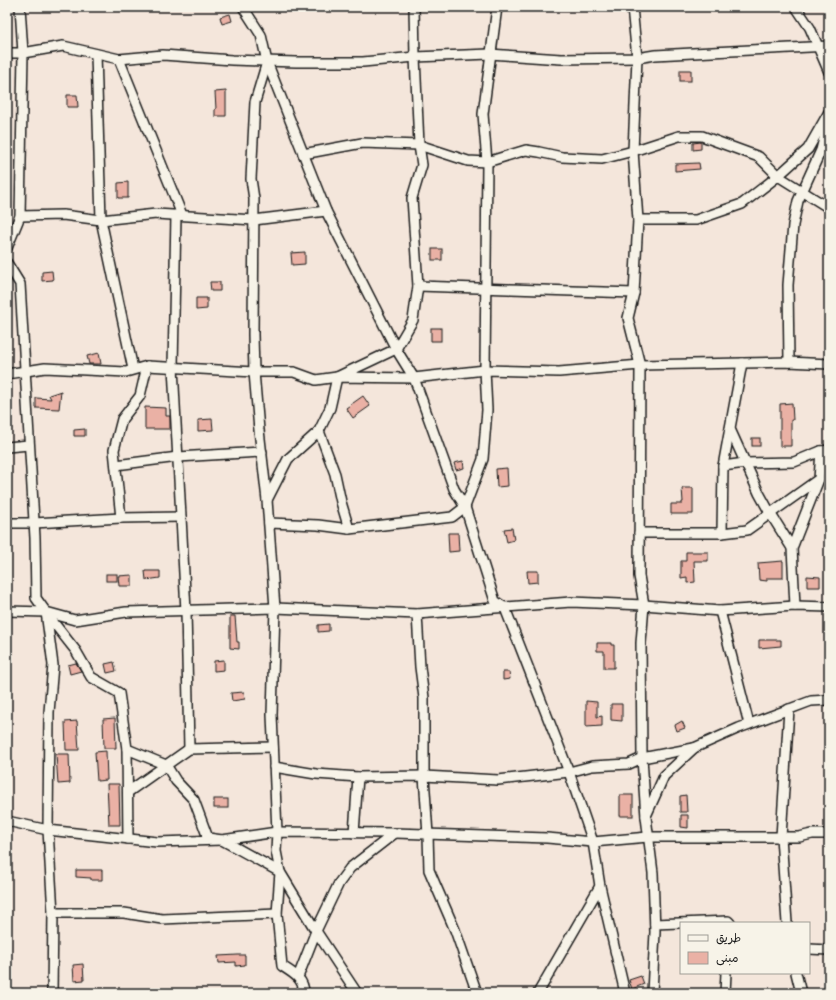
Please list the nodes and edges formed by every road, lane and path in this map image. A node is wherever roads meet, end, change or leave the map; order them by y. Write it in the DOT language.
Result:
graph roads {
  1 [pos="20,7"];
  2 [pos="243,7"];
  3 [pos="414,7"];
  4 [pos="497,7"];
  5 [pos="632,7"];
  6 [pos="796,7"];
  7 [pos="829,46"];
  8 [pos="818,47"];
  9 [pos="7,53"];
  10 [pos="23,53"];
  11 [pos="96,54"];
  12 [pos="490,54"];
  13 [pos="415,57"];
  14 [pos="637,58"];
  15 [pos="119,59"];
  16 [pos="267,62"];
  17 [pos="829,72"];
  18 [pos="829,112"];
  19 [pos="829,118"];
  20 [pos="419,145"];
  21 [pos="632,151"];
  22 [pos="303,154"];
  23 [pos="487,162"];
  24 [pos="778,176"];
  25 [pos="803,192"];
  26 [pos="829,208"];
  27 [pos="326,211"];
  28 [pos="179,215"];
  29 [pos="20,216"];
  30 [pos="101,220"];
  31 [pos="254,220"];
  32 [pos="638,220"];
  33 [pos="7,248"];
  34 [pos="7,263"];
  35 [pos="418,286"];
  36 [pos="486,288"];
  37 [pos="634,293"];
  38 [pos="396,349"];
  39 [pos="789,362"];
  40 [pos="742,363"];
  41 [pos="829,364"];
  42 [pos="640,365"];
  43 [pos="147,366"];
  44 [pos="173,367"];
  45 [pos="134,369"];
  46 [pos="485,370"];
  47 [pos="25,371"];
  48 [pos="254,372"];
  49 [pos="7,374"];
  50 [pos="337,377"];
  51 [pos="414,378"];
  52 [pos="730,429"];
  53 [pos="319,431"];
  54 [pos="29,445"];
  55 [pos="7,447"];
  56 [pos="825,451"];
  57 [pos="262,452"];
  58 [pos="178,457"];
  59 [pos="745,463"];
  60 [pos="116,465"];
  61 [pos="723,466"];
  62 [pos="819,478"];
  63 [pos="268,500"];
  64 [pos="465,507"];
  65 [pos="770,514"];
  66 [pos="181,517"];
  67 [pos="122,518"];
  68 [pos="7,523"];
  69 [pos="269,523"];
  70 [pos="34,524"];
  71 [pos="349,529"];
  72 [pos="640,533"];
  73 [pos="722,533"];
  74 [pos="792,548"];
  75 [pos="644,605"];
  76 [pos="795,606"];
  77 [pos="829,607"];
  78 [pos="275,608"];
  79 [pos="505,608"];
  80 [pos="7,611"];
  81 [pos="186,611"];
  82 [pos="720,611"];
  83 [pos="46,612"];
  84 [pos="417,614"];
  85 [pos="829,700"];
  86 [pos="789,709"];
  87 [pos="749,724"];
  88 [pos="273,747"];
  89 [pos="694,748"];
  90 [pos="127,749"];
  91 [pos="189,749"];
  92 [pos="642,758"];
  93 [pos="166,765"];
  94 [pos="274,767"];
  95 [pos="569,772"];
  96 [pos="424,776"];
  97 [pos="358,777"];
  98 [pos="128,792"];
  99 [pos="646,817"];
  100 [pos="7,821"];
  101 [pos="48,830"];
  102 [pos="277,832"];
  103 [pos="354,833"];
  104 [pos="395,833"];
  105 [pos="829,834"];
  106 [pos="428,835"];
  107 [pos="648,836"];
  108 [pos="781,837"];
  109 [pos="128,838"];
  110 [pos="222,840"];
  111 [pos="593,842"];
  112 [pos="280,872"];
  113 [pos="600,886"];
  114 [pos="53,913"];
  115 [pos="277,914"];
  116 [pos="787,922"];
  117 [pos="680,923"];
  118 [pos="655,924"];
  119 [pos="316,931"];
  120 [pos="810,950"];
  121 [pos="829,950"];
  122 [pos="726,974"];
  123 [pos="796,974"];
  124 [pos="298,977"];
  125 [pos="52,993"];
  126 [pos="304,993"];
  127 [pos="357,993"];
  128 [pos="477,993"];
  129 [pos="538,993"];
  130 [pos="625,993"];
  131 [pos="652,993"];
  132 [pos="725,993"];
  133 [pos="801,993"];
  1 -- 10 [label="street"];
  2 -- 16 [label="street"];
  3 -- 13 [label="street"];
  4 -- 12 [label="street"];
  5 -- 14 [label="street"];
  6 -- 8 [label="street"];
  7 -- 8 [label="street"];
  8 -- 14 [label="street"];
  8 -- 17 [label="street"];
  9 -- 10 [label="street"];
  10 -- 11 [label="street"];
  10 -- 29 [label="street"];
  11 -- 15 [label="street"];
  11 -- 30 [label="street"];
  12 -- 13 [label="street"];
  12 -- 14 [label="street"];
  12 -- 23 [label="street"];
  13 -- 16 [label="street"];
  13 -- 20 [label="street"];
  14 -- 21 [label="street"];
  15 -- 16 [label="street"];
  15 -- 28 [label="street"];
  16 -- 22 [label="street"];
  16 -- 31 [label="street"];
  18 -- 24 [label="street"];
  19 -- 25 [label="street"];
  20 -- 22 [label="street"];
  20 -- 23 [label="street"];
  20 -- 35 [label="street"];
  21 -- 23 [label="street"];
  21 -- 24 [label="street"];
  21 -- 32 [label="street"];
  22 -- 27 [label="street"];
  23 -- 36 [label="street"];
  24 -- 25 [label="street"];
  24 -- 32 [label="street"];
  25 -- 26 [label="street"];
  25 -- 39 [label="street"];
  27 -- 31 [label="street"];
  27 -- 38 [label="street"];
  28 -- 30 [label="street"];
  28 -- 31 [label="street"];
  28 -- 44 [label="street"];
  29 -- 30 [label="street"];
  29 -- 33 [label="street"];
  30 -- 45 [label="street"];
  31 -- 48 [label="street"];
  32 -- 37 [label="street"];
  34 -- 47 [label="street"];
  35 -- 36 [label="street"];
  35 -- 38 [label="street"];
  36 -- 37 [label="street"];
  36 -- 46 [label="street"];
  37 -- 42 [label="street"];
  38 -- 50 [label="street"];
  38 -- 51 [label="street"];
  39 -- 40 [label="street"];
  39 -- 41 [label="street"];
  40 -- 42 [label="street"];
  40 -- 52 [label="street"];
  42 -- 46 [label="street"];
  42 -- 72 [label="street"];
  43 -- 44 [label="street"];
  43 -- 45 [label="street"];
  43 -- 60 [label="street"];
  44 -- 48 [label="street"];
  44 -- 58 [label="street"];
  45 -- 47 [label="street"];
  46 -- 51 [label="street"];
  46 -- 64 [label="street"];
  47 -- 49 [label="street"];
  47 -- 54 [label="street"];
  48 -- 50 [label="street"];
  48 -- 57 [label="street"];
  50 -- 51 [label="street"];
  50 -- 53 [label="street"];
  51 -- 64 [label="street"];
  52 -- 59 [label="street"];
  52 -- 61 [label="street"];
  53 -- 63 [label="street"];
  53 -- 71 [label="street"];
  54 -- 55 [label="street"];
  54 -- 70 [label="street"];
  56 -- 59 [label="street"];
  56 -- 62 [label="street"];
  57 -- 58 [label="street"];
  57 -- 63 [label="street"];
  58 -- 60 [label="street"];
  58 -- 66 [label="street"];
  59 -- 61 [label="street"];
  59 -- 65 [label="street"];
  60 -- 67 [label="street"];
  61 -- 73 [label="street"];
  62 -- 65 [label="street"];
  62 -- 74 [label="street"];
  63 -- 69 [label="street"];
  64 -- 71 [label="street"];
  64 -- 79 [label="street"];
  65 -- 73 [label="street"];
  65 -- 74 [label="street"];
  66 -- 67 [label="street"];
  66 -- 81 [label="street"];
  67 -- 70 [label="street"];
  68 -- 70 [label="street"];
  69 -- 71 [label="street"];
  69 -- 78 [label="street"];
  70 -- 83 [label="street"];
  72 -- 73 [label="street"];
  72 -- 75 [label="street"];
  74 -- 76 [label="street"];
  75 -- 79 [label="street"];
  75 -- 82 [label="street"];
  75 -- 92 [label="street"];
  76 -- 77 [label="street"];
  76 -- 82 [label="street"];
  78 -- 81 [label="street"];
  78 -- 84 [label="street"];
  78 -- 88 [label="street"];
  79 -- 84 [label="street"];
  79 -- 95 [label="street"];
  80 -- 83 [label="street"];
  81 -- 83 [label="street"];
  81 -- 91 [label="street"];
  82 -- 87 [label="street"];
  83 -- 90 [label="street"];
  83 -- 101 [label="street"];
  84 -- 96 [label="street"];
  85 -- 86 [label="street"];
  86 -- 87 [label="street"];
  86 -- 108 [label="street"];
  87 -- 89 [label="street"];
  88 -- 91 [label="street"];
  88 -- 94 [label="street"];
  89 -- 92 [label="street"];
  89 -- 99 [label="street"];
  90 -- 93 [label="street"];
  90 -- 98 [label="street"];
  91 -- 93 [label="street"];
  92 -- 95 [label="street"];
  92 -- 99 [label="street"];
  93 -- 98 [label="street"];
  93 -- 110 [label="street"];
  94 -- 97 [label="street"];
  94 -- 102 [label="street"];
  95 -- 96 [label="street"];
  95 -- 111 [label="street"];
  96 -- 97 [label="street"];
  96 -- 106 [label="street"];
  97 -- 103 [label="street"];
  98 -- 109 [label="street"];
  99 -- 107 [label="street"];
  100 -- 101 [label="street"];
  101 -- 109 [label="street"];
  101 -- 114 [label="street"];
  102 -- 103 [label="street"];
  102 -- 110 [label="street"];
  102 -- 112 [label="street"];
  103 -- 104 [label="street"];
  104 -- 106 [label="street"];
  104 -- 119 [label="street"];
  105 -- 108 [label="street"];
  106 -- 111 [label="street"];
  106 -- 128 [label="street"];
  107 -- 108 [label="street"];
  107 -- 111 [label="street"];
  107 -- 118 [label="street"];
  108 -- 116 [label="street"];
  109 -- 110 [label="street"];
  110 -- 112 [label="street"];
  111 -- 113 [label="street"];
  112 -- 115 [label="street"];
  112 -- 119 [label="street"];
  113 -- 129 [label="street"];
  113 -- 130 [label="street"];
  114 -- 115 [label="street"];
  114 -- 125 [label="street"];
  115 -- 124 [label="street"];
  117 -- 118 [label="street"];
  118 -- 131 [label="street"];
  119 -- 124 [label="street"];
  119 -- 127 [label="street"];
  120 -- 121 [label="street"];
  122 -- 132 [label="street"];
  123 -- 133 [label="street"];
  124 -- 126 [label="street"];
}
